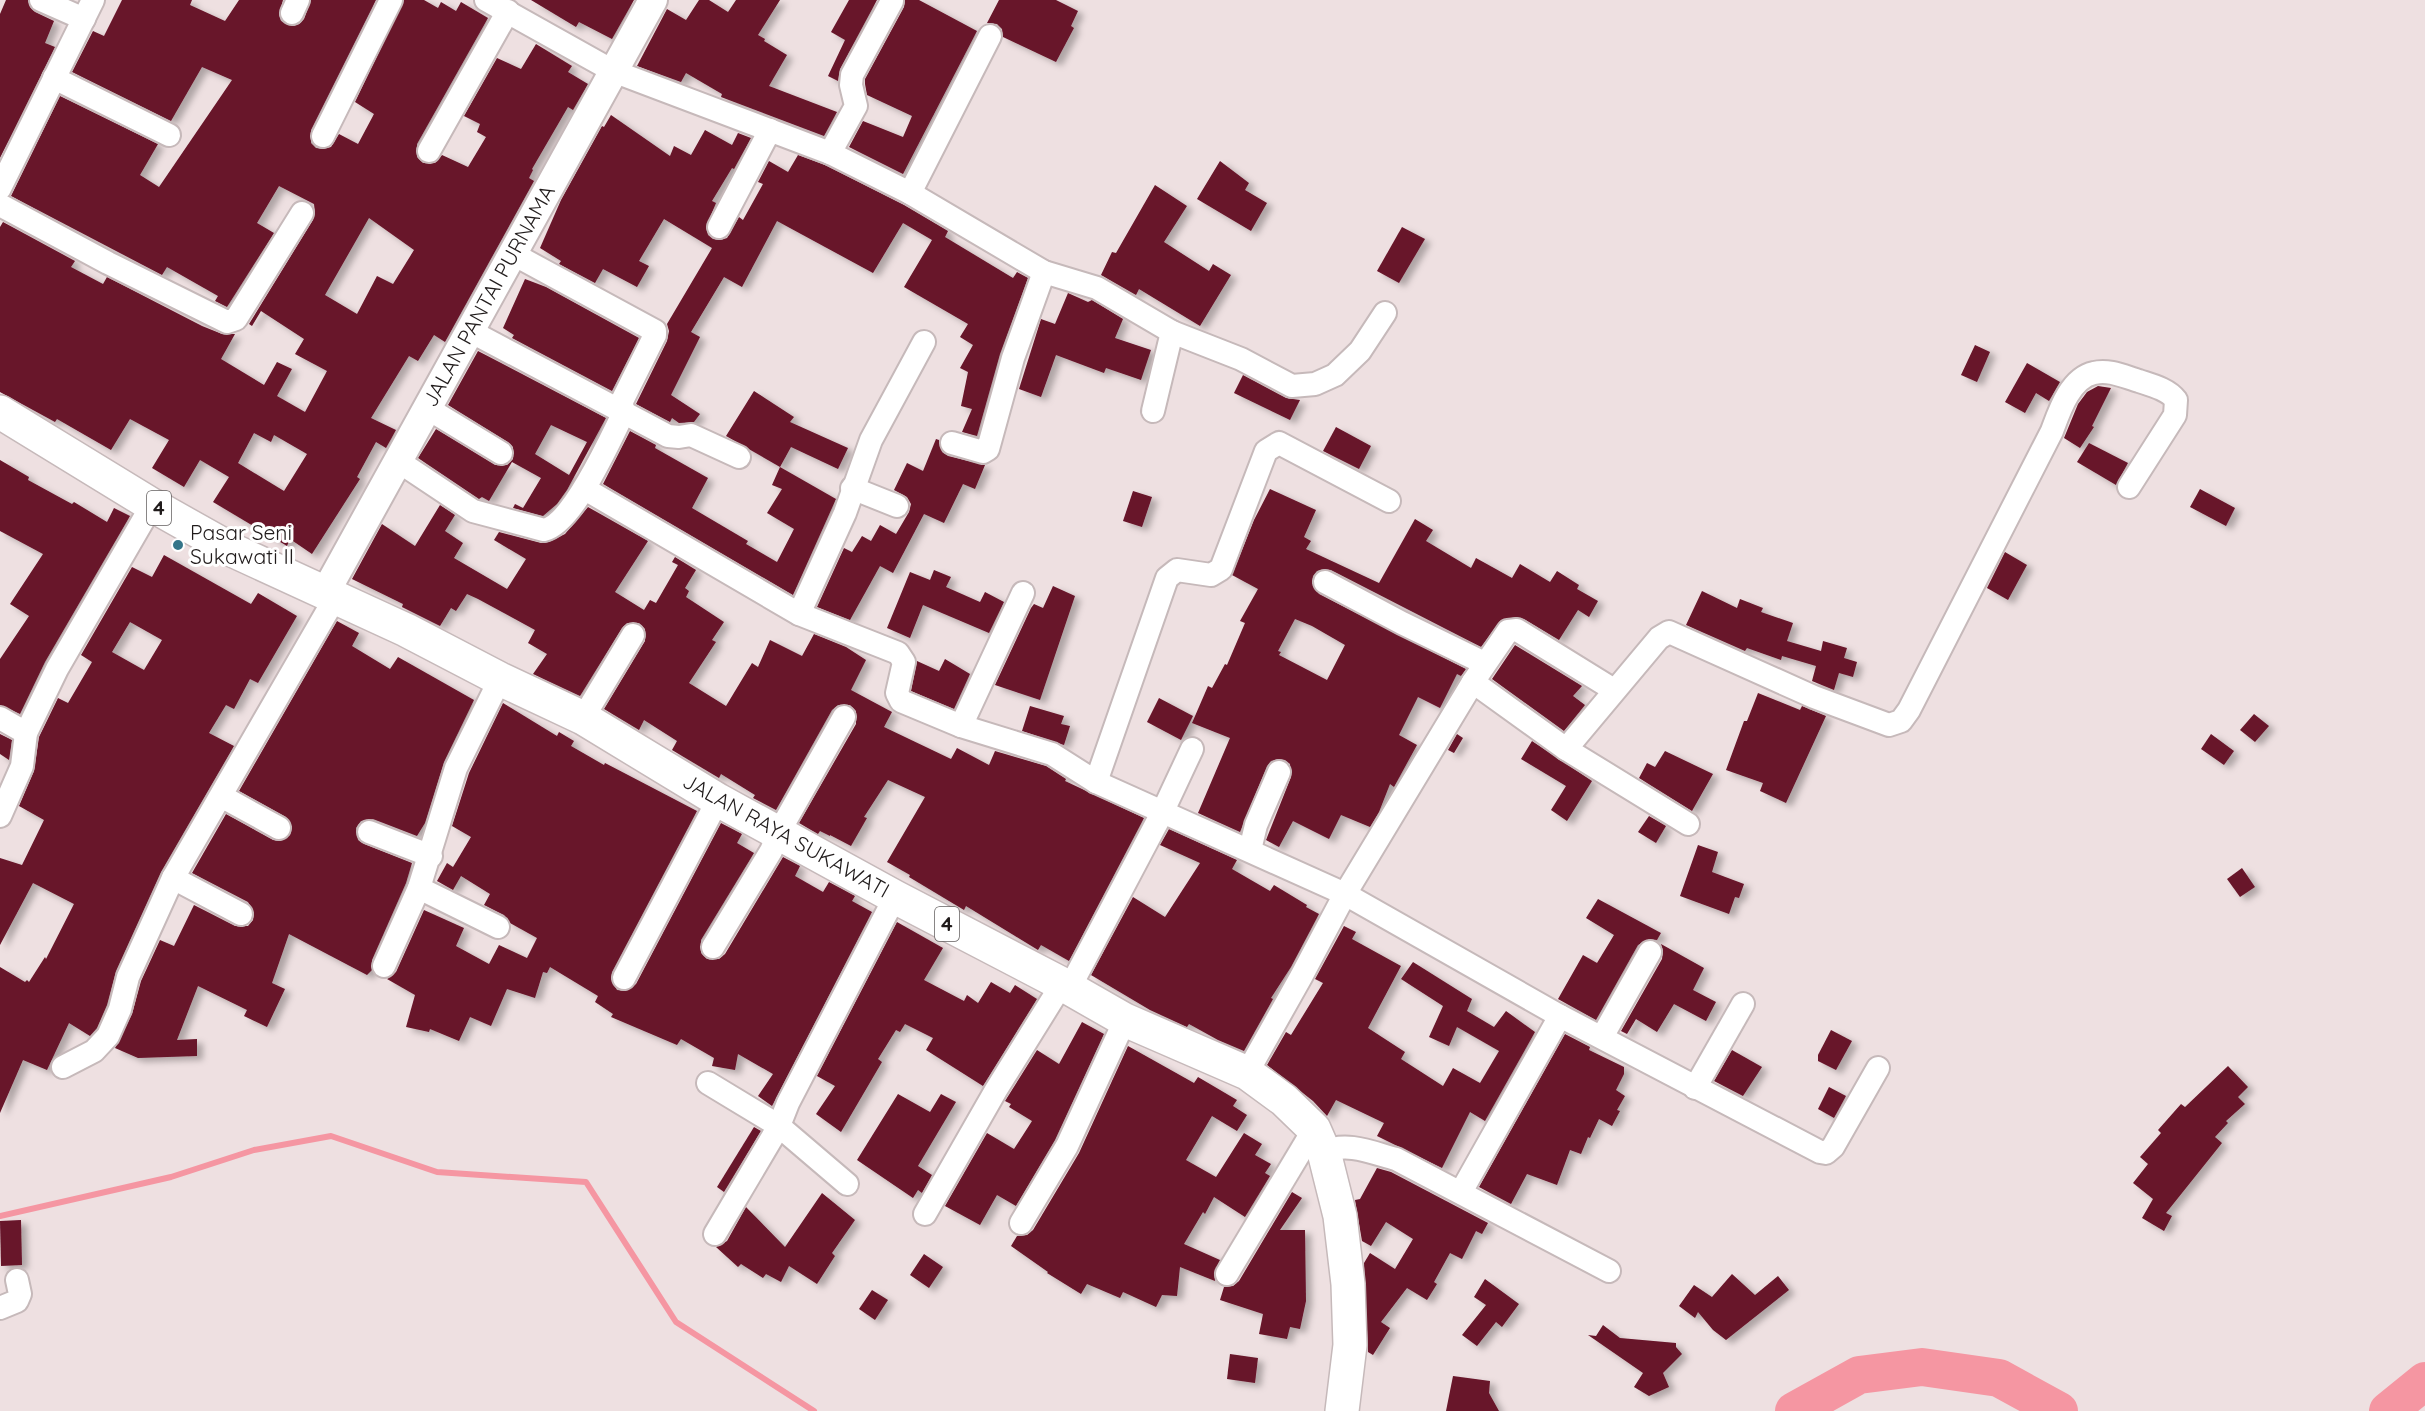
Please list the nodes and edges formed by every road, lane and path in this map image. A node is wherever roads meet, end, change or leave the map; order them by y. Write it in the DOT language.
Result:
graph roads {
  1 [pos="40,0"];
  2 [pos="391,0"];
  3 [pos="486,0"];
  4 [pos="653,0"];
  5 [pos="892,1"];
  6 [pos="88,10"];
  7 [pos="508,11"];
  8 [pos="990,36"];
  9 [pos="613,71"];
  10 [pos="54,78"];
  11 [pos="770,130"];
  12 [pos="169,135"];
  13 [pos="323,136"];
  14 [pos="9,142"];
  15 [pos="429,151"];
  16 [pos="830,153"];
  17 [pos="0,188"];
  18 [pos="910,193"];
  19 [pos="0,205"];
  20 [pos="302,213"];
  21 [pos="719,227"];
  22 [pos="513,254"];
  23 [pos="1044,272"];
  24 [pos="1385,313"];
  25 [pos="470,331"];
  26 [pos="1172,332"];
  27 [pos="924,342"];
  28 [pos="427,408"];
  29 [pos="1153,411"];
  30 [pos="0,412"];
  31 [pos="623,414"];
  32 [pos="952,443"];
  33 [pos="501,453"];
  34 [pos="738,457"];
  35 [pos="398,461"];
  36 [pos="2129,487"];
  37 [pos="852,488"];
  38 [pos="585,489"];
  39 [pos="1389,501"];
  40 [pos="152,505"];
  41 [pos="897,506"];
  42 [pos="1325,582"];
  43 [pos="1023,593"];
  44 [pos="330,595"];
  45 [pos="799,614"];
  46 [pos="633,635"];
  47 [pos="1478,673"];
  48 [pos="500,679"];
  49 [pos="1614,690"];
  50 [pos="844,717"];
  51 [pos="0,718"];
  52 [pos="583,718"];
  53 [pos="961,726"];
  54 [pos="26,734"];
  55 [pos="1192,749"];
  56 [pos="1566,749"];
  57 [pos="1279,772"];
  58 [pos="1096,782"];
  59 [pos="221,796"];
  60 [pos="718,800"];
  61 [pos="1162,813"];
  62 [pos="0,816"];
  63 [pos="1688,824"];
  64 [pos="279,828"];
  65 [pos="369,832"];
  66 [pos="779,832"];
  67 [pos="1250,850"];
  68 [pos="431,856"];
  69 [pos="173,878"];
  70 [pos="419,888"];
  71 [pos="1345,894"];
  72 [pos="895,897"];
  73 [pos="241,914"];
  74 [pos="498,927"];
  75 [pos="713,947"];
  76 [pos="1650,952"];
  77 [pos="384,966"];
  78 [pos="624,978"];
  79 [pos="1066,987"];
  80 [pos="1743,1004"];
  81 [pos="1560,1016"];
  82 [pos="1125,1020"];
  83 [pos="1602,1037"];
  84 [pos="63,1067"];
  85 [pos="1878,1068"];
  86 [pos="1247,1073"];
  87 [pos="708,1083"];
  88 [pos="1695,1088"];
  89 [pos="783,1117"];
  90 [pos="1319,1141"];
  91 [pos="847,1184"];
  92 [pos="1461,1192"];
  93 [pos="926,1214"];
  94 [pos="1021,1223"];
  95 [pos="715,1234"];
  96 [pos="1609,1271"];
  97 [pos="1227,1274"];
  98 [pos="17,1280"];
  99 [pos="0,1308"];
  100 [pos="1342,1409"];
  1 -- 6 [label="street"];
  2 -- 13 [label="street"];
  3 -- 7 [label="street"];
  4 -- 9 [label="street, JALAN PANTAI PURNAMA"];
  5 -- 16 [label="street"];
  6 -- 10 [label="street"];
  7 -- 9 [label="street"];
  7 -- 15 [label="street"];
  8 -- 18 [label="street"];
  9 -- 11 [label="street"];
  9 -- 22 [label="street, JALAN PANTAI PURNAMA"];
  10 -- 12 [label="street"];
  10 -- 14 [label="street"];
  11 -- 16 [label="street"];
  11 -- 21 [label="street"];
  14 -- 17 [label="street"];
  16 -- 18 [label="street"];
  18 -- 23 [label="street"];
  19 -- 20 [label="street"];
  22 -- 25 [label="street, JALAN PANTAI PURNAMA"];
  22 -- 31 [label="street"];
  23 -- 26 [label="street"];
  23 -- 32 [label="street"];
  24 -- 26 [label="street"];
  25 -- 28 [label="street, JALAN PANTAI PURNAMA"];
  25 -- 31 [label="street"];
  26 -- 29 [label="street"];
  27 -- 37 [label="street"];
  28 -- 33 [label="street"];
  28 -- 35 [label="street, JALAN PANTAI PURNAMA"];
  30 -- 40 [label="highway, JALAN RAYA SUKAWATI / 4"];
  31 -- 34 [label="street"];
  31 -- 38 [label="street"];
  35 -- 38 [label="street"];
  35 -- 44 [label="street, JALAN PANTAI PURNAMA"];
  36 -- 49 [label="street"];
  37 -- 41 [label="street"];
  37 -- 45 [label="street"];
  38 -- 45 [label="street"];
  39 -- 58 [label="street"];
  40 -- 44 [label="highway, JALAN RAYA SUKAWATI / 4"];
  40 -- 54 [label="street"];
  42 -- 47 [label="street"];
  43 -- 53 [label="street"];
  44 -- 48 [label="highway, JALAN RAYA SUKAWATI / 4"];
  44 -- 59 [label="street"];
  45 -- 53 [label="street"];
  46 -- 52 [label="street"];
  47 -- 49 [label="street"];
  47 -- 56 [label="street"];
  47 -- 71 [label="street"];
  48 -- 52 [label="highway, JALAN RAYA SUKAWATI / 4"];
  48 -- 68 [label="street"];
  49 -- 56 [label="street"];
  50 -- 66 [label="street"];
  51 -- 54 [label="street"];
  52 -- 60 [label="highway, JALAN RAYA SUKAWATI / 4"];
  53 -- 58 [label="street"];
  54 -- 62 [label="street"];
  55 -- 61 [label="street"];
  56 -- 63 [label="street"];
  57 -- 67 [label="street"];
  58 -- 61 [label="street"];
  59 -- 64 [label="street"];
  59 -- 69 [label="street"];
  60 -- 66 [label="highway, JALAN RAYA SUKAWATI / 4"];
  60 -- 78 [label="street"];
  61 -- 67 [label="street"];
  61 -- 79 [label="street"];
  65 -- 68 [label="street"];
  66 -- 72 [label="highway, JALAN RAYA SUKAWATI / 4"];
  66 -- 75 [label="street"];
  67 -- 71 [label="street"];
  68 -- 70 [label="street"];
  69 -- 73 [label="street"];
  69 -- 84 [label="street"];
  70 -- 74 [label="street"];
  70 -- 77 [label="street"];
  71 -- 81 [label="street"];
  71 -- 86 [label="street"];
  72 -- 79 [label="highway, JALAN RAYA SUKAWATI / 4"];
  72 -- 89 [label="street"];
  76 -- 83 [label="street"];
  79 -- 82 [label="highway, JALAN RAYA SUKAWATI / 4"];
  79 -- 93 [label="street"];
  80 -- 88 [label="street"];
  81 -- 83 [label="street"];
  81 -- 92 [label="street"];
  82 -- 86 [label="highway, JALAN RAYA SUKAWATI / 4"];
  82 -- 94 [label="street"];
  83 -- 88 [label="street"];
  85 -- 88 [label="street"];
  86 -- 90 [label="highway, JALAN RAYA SUKAWATI / 4"];
  87 -- 89 [label="street"];
  89 -- 91 [label="street"];
  89 -- 95 [label="street"];
  90 -- 92 [label="street"];
  90 -- 97 [label="street"];
  90 -- 100 [label="highway"];
  92 -- 96 [label="street"];
  98 -- 99 [label="street"];
}
